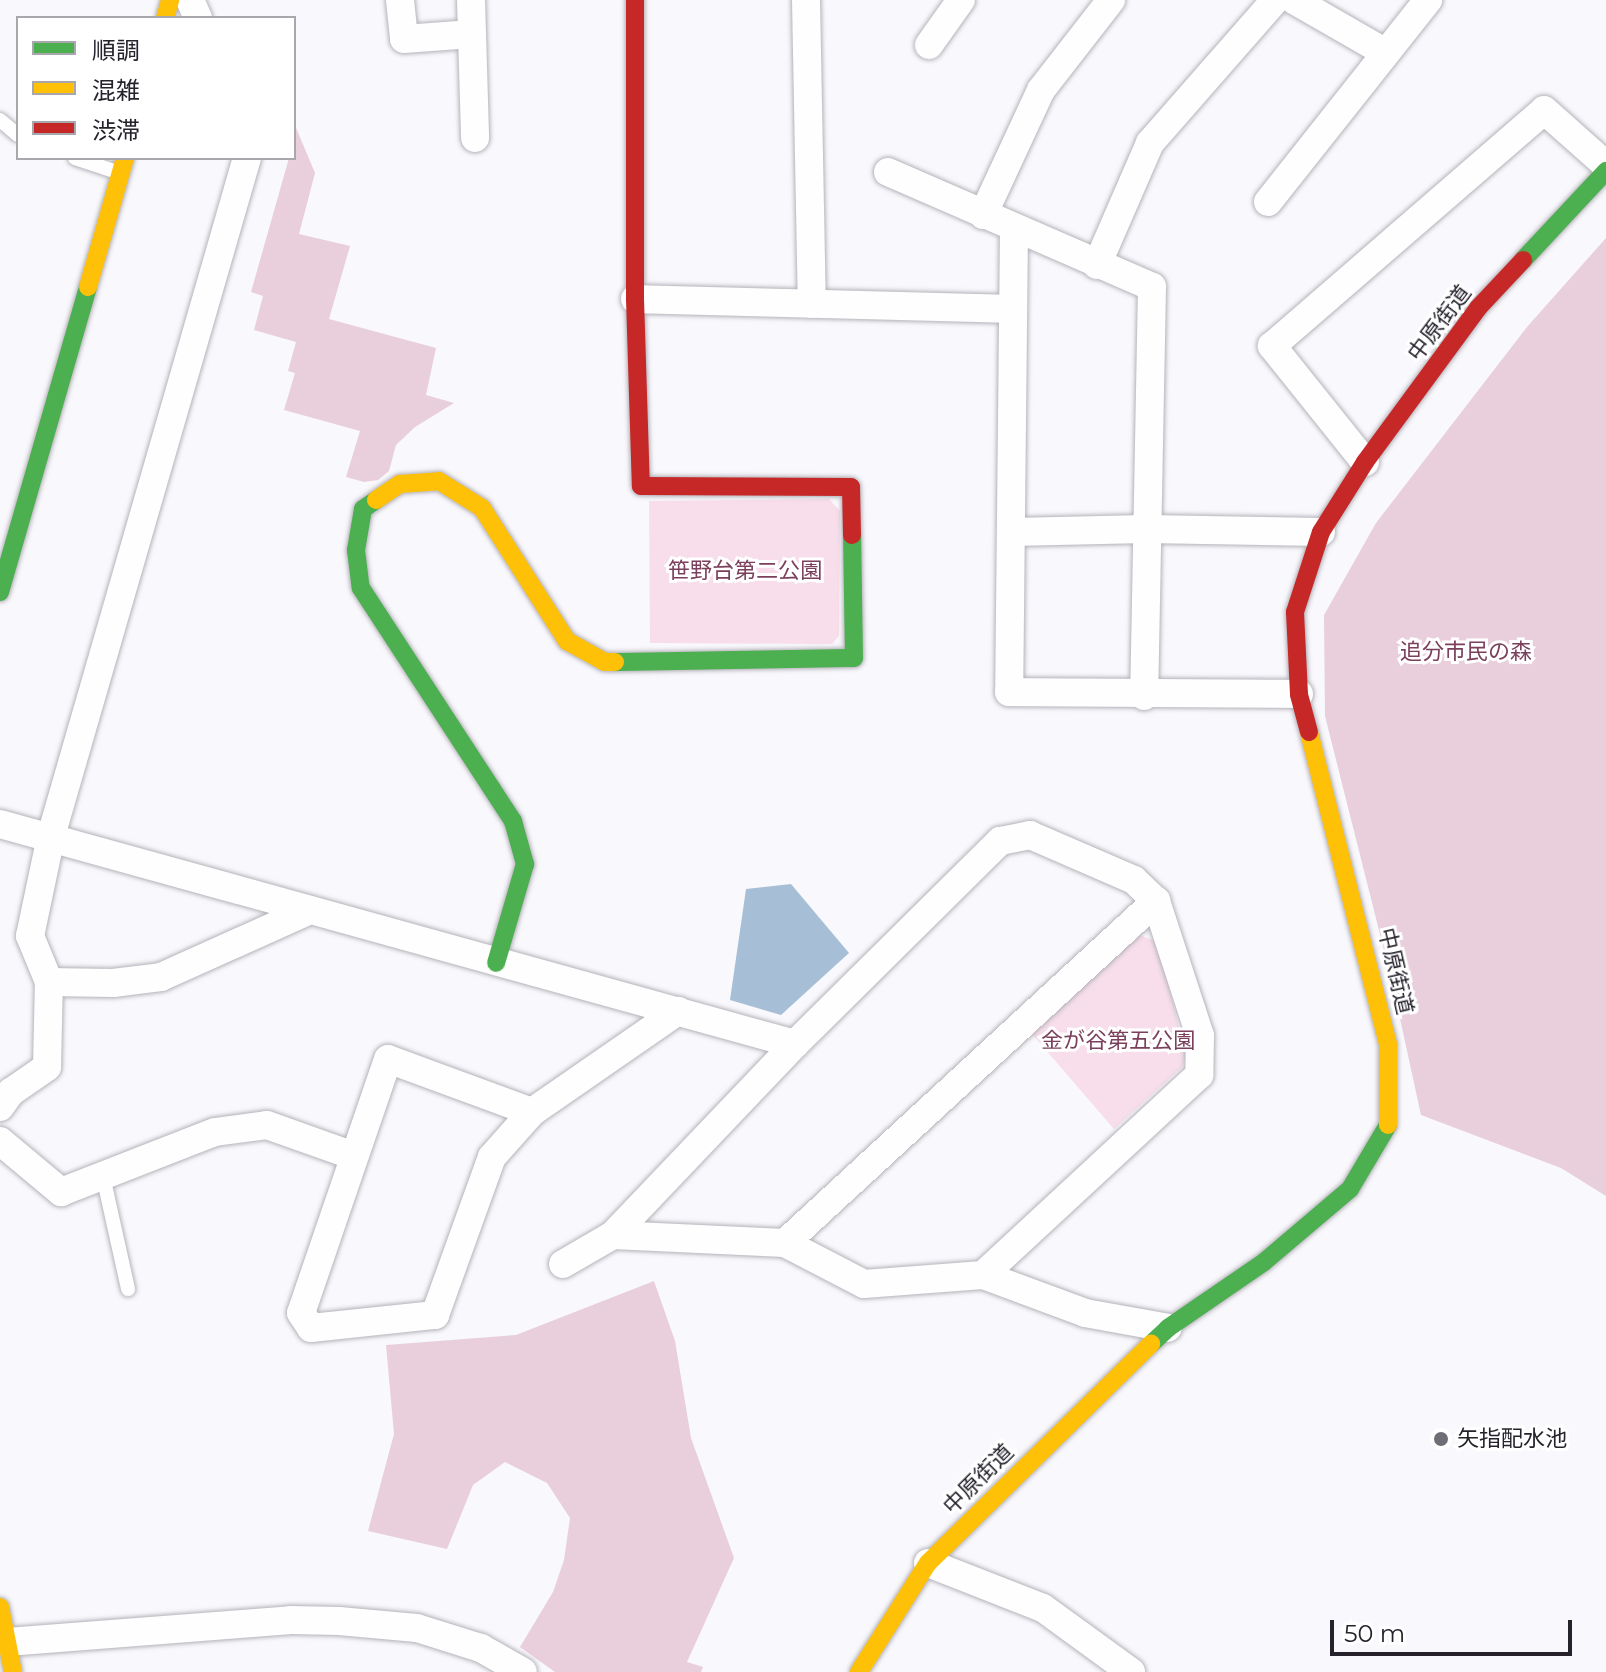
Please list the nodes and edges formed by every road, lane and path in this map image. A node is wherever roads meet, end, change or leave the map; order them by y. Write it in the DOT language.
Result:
graph roads {
  1 [pos="400,0"];
  2 [pos="471,0"];
  3 [pos="635,0"];
  4 [pos="806,0"];
  5 [pos="961,0"];
  6 [pos="1111,0"];
  7 [pos="1275,0"];
  8 [pos="1294,0"];
  9 [pos="1428,0"];
  10 [pos="472,34"];
  11 [pos="929,45"];
  12 [pos="1386,53"];
  13 [pos="0,120"];
  14 [pos="16,133"];
  15 [pos="475,138"];
  16 [pos="87,160"];
  17 [pos="246,160"];
  18 [pos="1606,165"];
  19 [pos="123,166"];
  20 [pos="1606,171"];
  21 [pos="888,172"];
  22 [pos="1268,202"];
  23 [pos="983,215"];
  24 [pos="1014,229"];
  25 [pos="1097,265"];
  26 [pos="635,299"];
  27 [pos="812,304"];
  28 [pos="1011,309"];
  29 [pos="1365,462"];
  30 [pos="8,529"];
  31 [pos="1146,529"];
  32 [pos="1012,532"];
  33 [pos="1321,532"];
  34 [pos="0,592"];
  35 [pos="1299,694"];
  36 [pos="1144,696"];
  37 [pos="0,824"];
  38 [pos="51,836"];
  39 [pos="1156,901"];
  40 [pos="310,910"];
  41 [pos="496,963"];
  42 [pos="49,982"];
  43 [pos="678,1011"];
  44 [pos="795,1044"];
  45 [pos="0,1107"];
  46 [pos="532,1112"];
  47 [pos="0,1141"];
  48 [pos="354,1156"];
  49 [pos="103,1176"];
  50 [pos="613,1235"];
  51 [pos="785,1243"];
  52 [pos="563,1264"];
  53 [pos="983,1275"];
  54 [pos="128,1289"];
  55 [pos="1168,1328"];
  56 [pos="928,1563"];
  57 [pos="0,1607"];
  58 [pos="7,1642"];
  59 [pos="13,1672"];
  60 [pos="523,1672"];
  61 [pos="859,1672"];
  62 [pos="1131,1672"];
  1 -- 10 [label="street"];
  2 -- 10 [label="street"];
  3 -- 26 [label="street"];
  4 -- 27 [label="street"];
  5 -- 11 [label="street"];
  6 -- 23 [label="street"];
  7 -- 25 [label="street"];
  8 -- 12 [label="street"];
  9 -- 12 [label="street"];
  10 -- 15 [label="street"];
  12 -- 22 [label="street"];
  13 -- 14 [label="lane"];
  16 -- 19 [label="lane"];
  17 -- 38 [label="street"];
  18 -- 29 [label="street"];
  19 -- 30 [label="street"];
  20 -- 29 [label="street, 中原街道"];
  21 -- 23 [label="street"];
  23 -- 24 [label="street"];
  24 -- 25 [label="street"];
  24 -- 28 [label="street"];
  25 -- 31 [label="street"];
  26 -- 27 [label="street"];
  26 -- 41 [label="street"];
  27 -- 28 [label="street"];
  28 -- 32 [label="street"];
  29 -- 33 [label="street, 中原街道"];
  30 -- 34 [label="street"];
  31 -- 32 [label="street"];
  31 -- 33 [label="street"];
  31 -- 36 [label="street"];
  32 -- 36 [label="street"];
  33 -- 35 [label="street, 中原街道"];
  35 -- 36 [label="street"];
  35 -- 55 [label="street, 中原街道"];
  37 -- 38 [label="street"];
  38 -- 40 [label="street"];
  38 -- 42 [label="street"];
  39 -- 44 [label="street"];
  39 -- 51 [label="street"];
  39 -- 53 [label="street"];
  40 -- 41 [label="street"];
  40 -- 42 [label="street"];
  41 -- 43 [label="street"];
  42 -- 45 [label="street"];
  43 -- 44 [label="street"];
  43 -- 46 [label="street"];
  44 -- 50 [label="street"];
  46 -- 48 [label="street"];
  46 -- 48 [label="street"];
  47 -- 49 [label="street"];
  48 -- 49 [label="street"];
  49 -- 54 [label="lane"];
  50 -- 51 [label="street"];
  50 -- 52 [label="street"];
  51 -- 53 [label="street"];
  53 -- 55 [label="street"];
  55 -- 56 [label="street, 中原街道"];
  56 -- 61 [label="street, 中原街道"];
  56 -- 62 [label="street"];
  57 -- 58 [label="street"];
  58 -- 59 [label="street"];
  58 -- 60 [label="street"];
}
